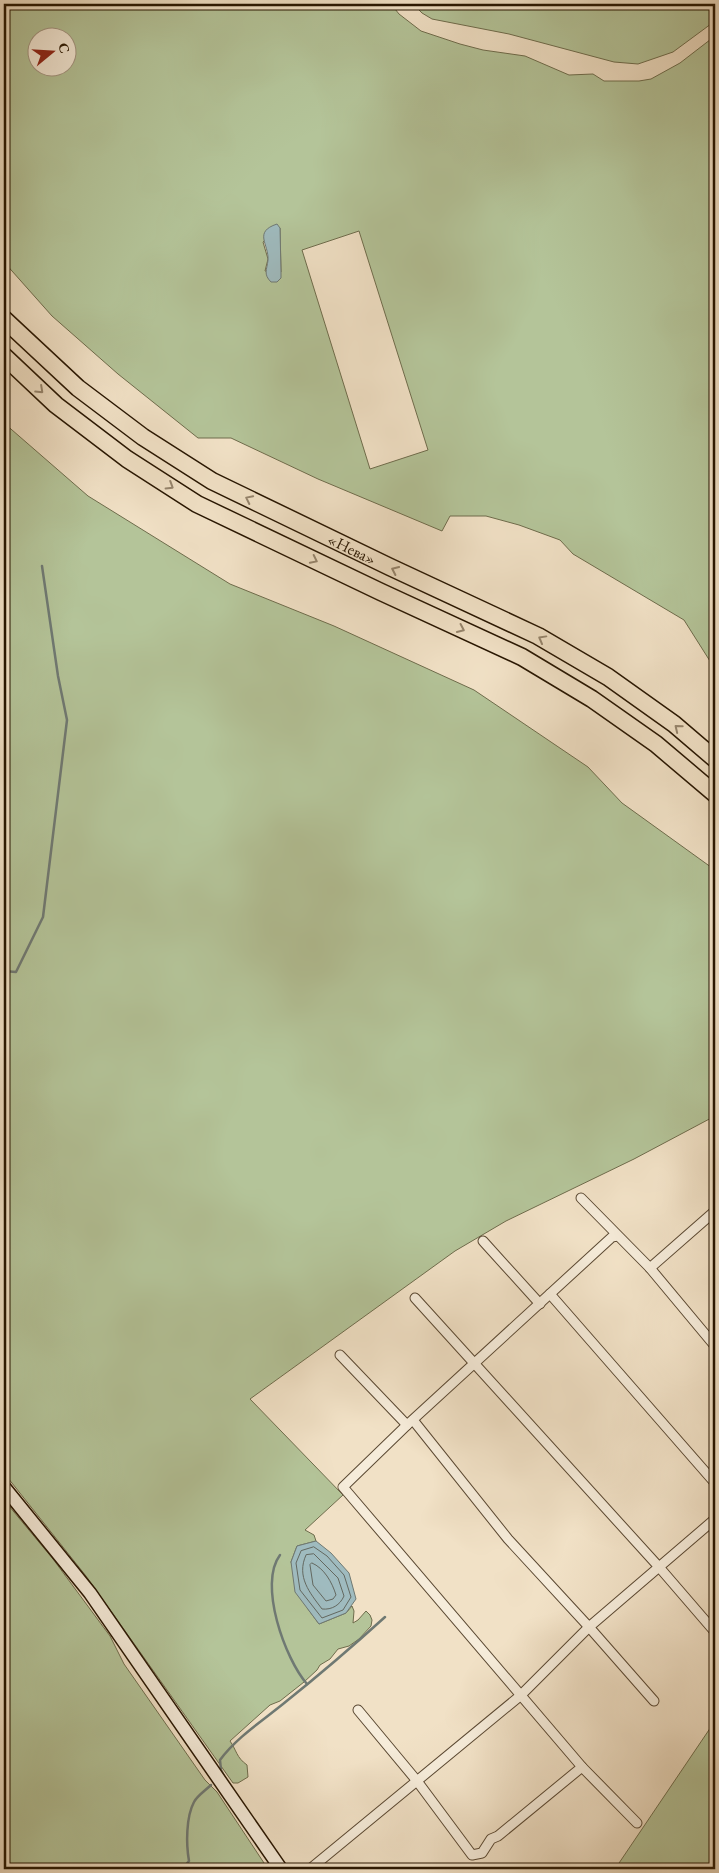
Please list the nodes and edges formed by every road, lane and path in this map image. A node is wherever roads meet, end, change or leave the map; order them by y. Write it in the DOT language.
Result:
graph roads {
  1 [pos="4,318"];
  2 [pos="4,356"];
  3 [pos="715,759"];
  4 [pos="715,794"];
  5 [pos="581,1198"];
  6 [pos="715,1211"];
  7 [pos="617,1236"];
  8 [pos="483,1241"];
  9 [pos="650,1268"];
  10 [pos="550,1294"];
  11 [pos="415,1298"];
  12 [pos="540,1304"];
  13 [pos="715,1346"];
  14 [pos="340,1355"];
  15 [pos="476,1363"];
  16 [pos="410,1423"];
  17 [pos="715,1483"];
  18 [pos="4,1487"];
  19 [pos="715,1519"];
  20 [pos="660,1567"];
  21 [pos="589,1627"];
  22 [pos="715,1632"];
  23 [pos="520,1696"];
  24 [pos="654,1701"];
  25 [pos="358,1710"];
  26 [pos="582,1766"];
  27 [pos="417,1781"];
  28 [pos="637,1823"];
  29 [pos="281,1869"];
  30 [pos="310,1869"];
  3 -- 1 [label="highway, «Нева», one-way"];
  2 -- 4 [label="highway, «Нева», one-way"];
  5 -- 7 [label="street"];
  6 -- 9 [label="street"];
  7 -- 9 [label="street"];
  7 -- 10 [label="street"];
  8 -- 12 [label="street"];
  9 -- 13 [label="street"];
  10 -- 12 [label="street"];
  10 -- 17 [label="street"];
  11 -- 15 [label="street"];
  12 -- 15 [label="street"];
  14 -- 16 [label="street"];
  15 -- 16 [label="street"];
  15 -- 20 [label="street"];
  16 -- 21 [label="street"];
  16 -- 23 [label="street"];
  18 -- 29 [label="street"];
  19 -- 20 [label="street"];
  20 -- 21 [label="street"];
  20 -- 22 [label="street"];
  21 -- 23 [label="street"];
  21 -- 24 [label="street"];
  23 -- 26 [label="street"];
  23 -- 27 [label="street"];
  25 -- 27 [label="street"];
  26 -- 27 [label="street"];
  26 -- 28 [label="street"];
  27 -- 30 [label="street"];
}
